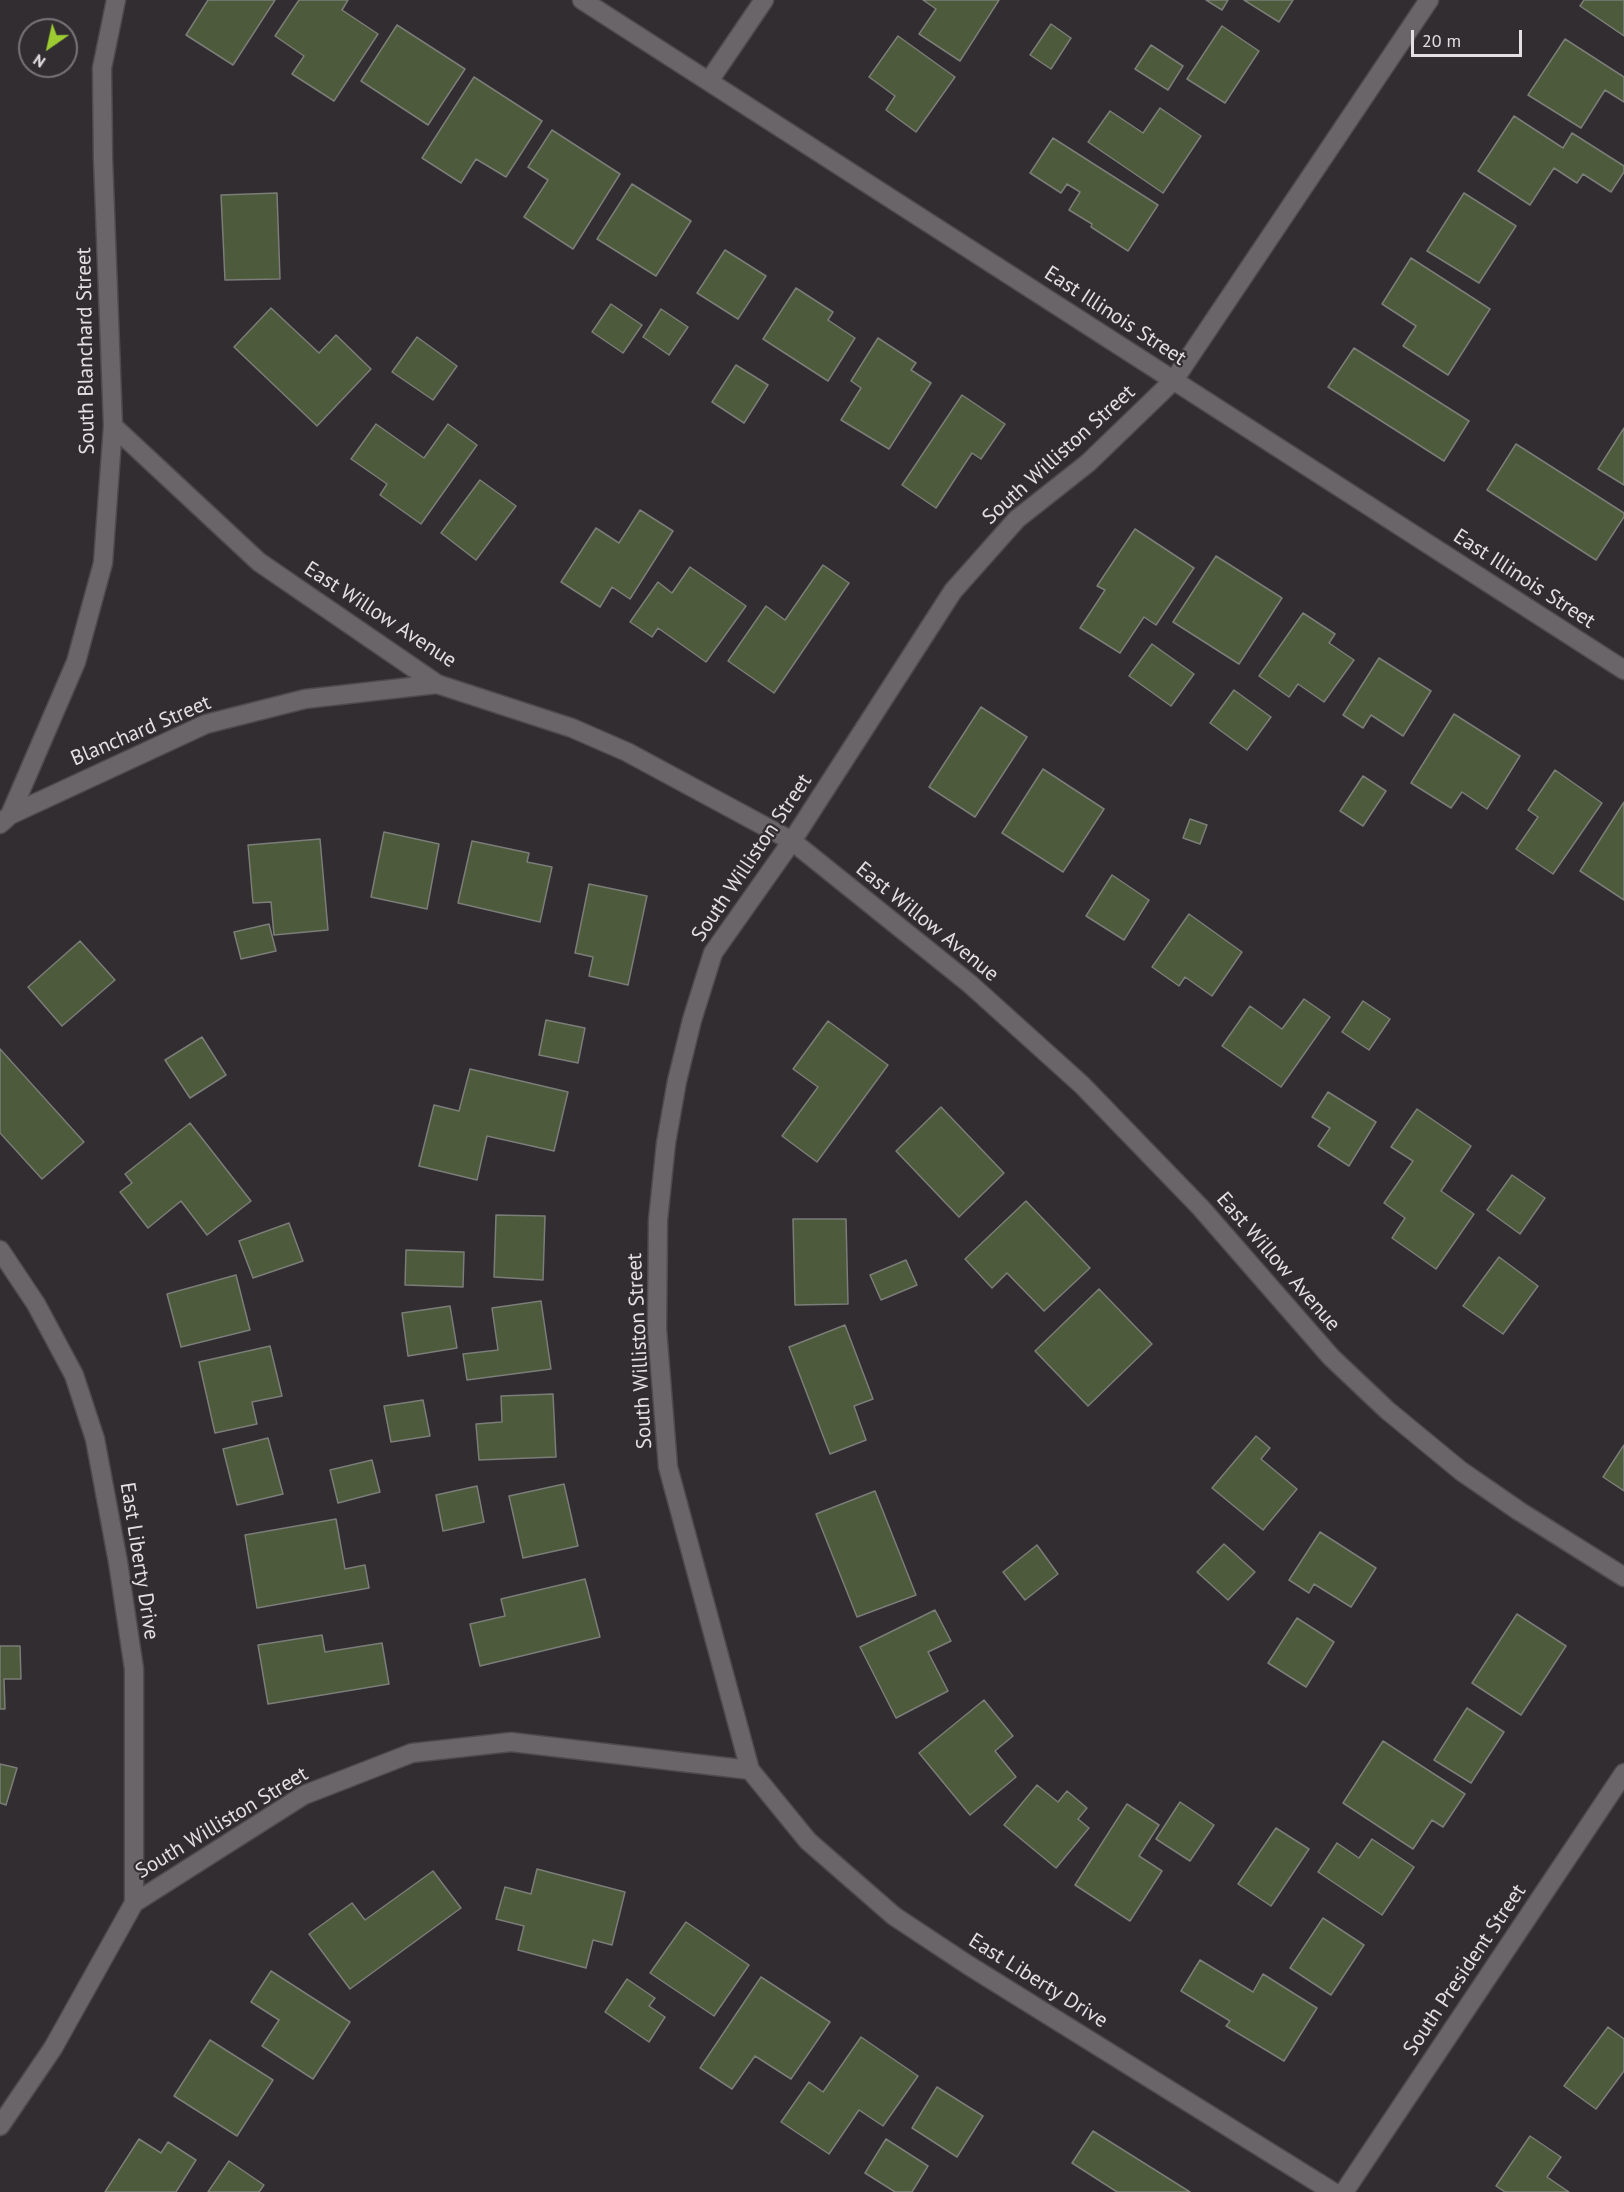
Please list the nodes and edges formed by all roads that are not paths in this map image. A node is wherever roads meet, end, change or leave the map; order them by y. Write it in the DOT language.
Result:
graph roads {
  1 [pos="116,0"];
  2 [pos="582,0"];
  3 [pos="764,0"];
  4 [pos="1429,0"];
  5 [pos="709,81"];
  6 [pos="1174,380"];
  7 [pos="113,426"];
  8 [pos="1624,670"];
  9 [pos="437,684"];
  10 [pos="5,819"];
  11 [pos="792,841"];
  12 [pos="0,1250"];
  13 [pos="1624,1577"];
  14 [pos="750,1770"];
  15 [pos="1624,1773"];
  16 [pos="134,1903"];
  17 [pos="0,2126"];
  18 [pos="1333,2192"];
  19 [pos="1344,2192"];
  1 -- 7 [label="street, South Blanchard Street"];
  2 -- 5 [label="street, East Illinois Street"];
  3 -- 5 [label="street"];
  4 -- 6 [label="street, South Williston Street"];
  5 -- 6 [label="street, East Illinois Street"];
  6 -- 8 [label="street, East Illinois Street"];
  6 -- 11 [label="street, South Williston Street"];
  7 -- 9 [label="street, East Willow Avenue"];
  7 -- 10 [label="street, South Blanchard Street"];
  9 -- 10 [label="street, Blanchard Street"];
  9 -- 11 [label="street, East Willow Avenue"];
  11 -- 13 [label="street, East Willow Avenue"];
  11 -- 14 [label="street, South Williston Street"];
  12 -- 16 [label="street, East Liberty Drive"];
  14 -- 16 [label="street, South Williston Street"];
  14 -- 18 [label="street, East Liberty Drive"];
  15 -- 19 [label="street, South President Street"];
  16 -- 17 [label="street, South Williston Street"];
}
